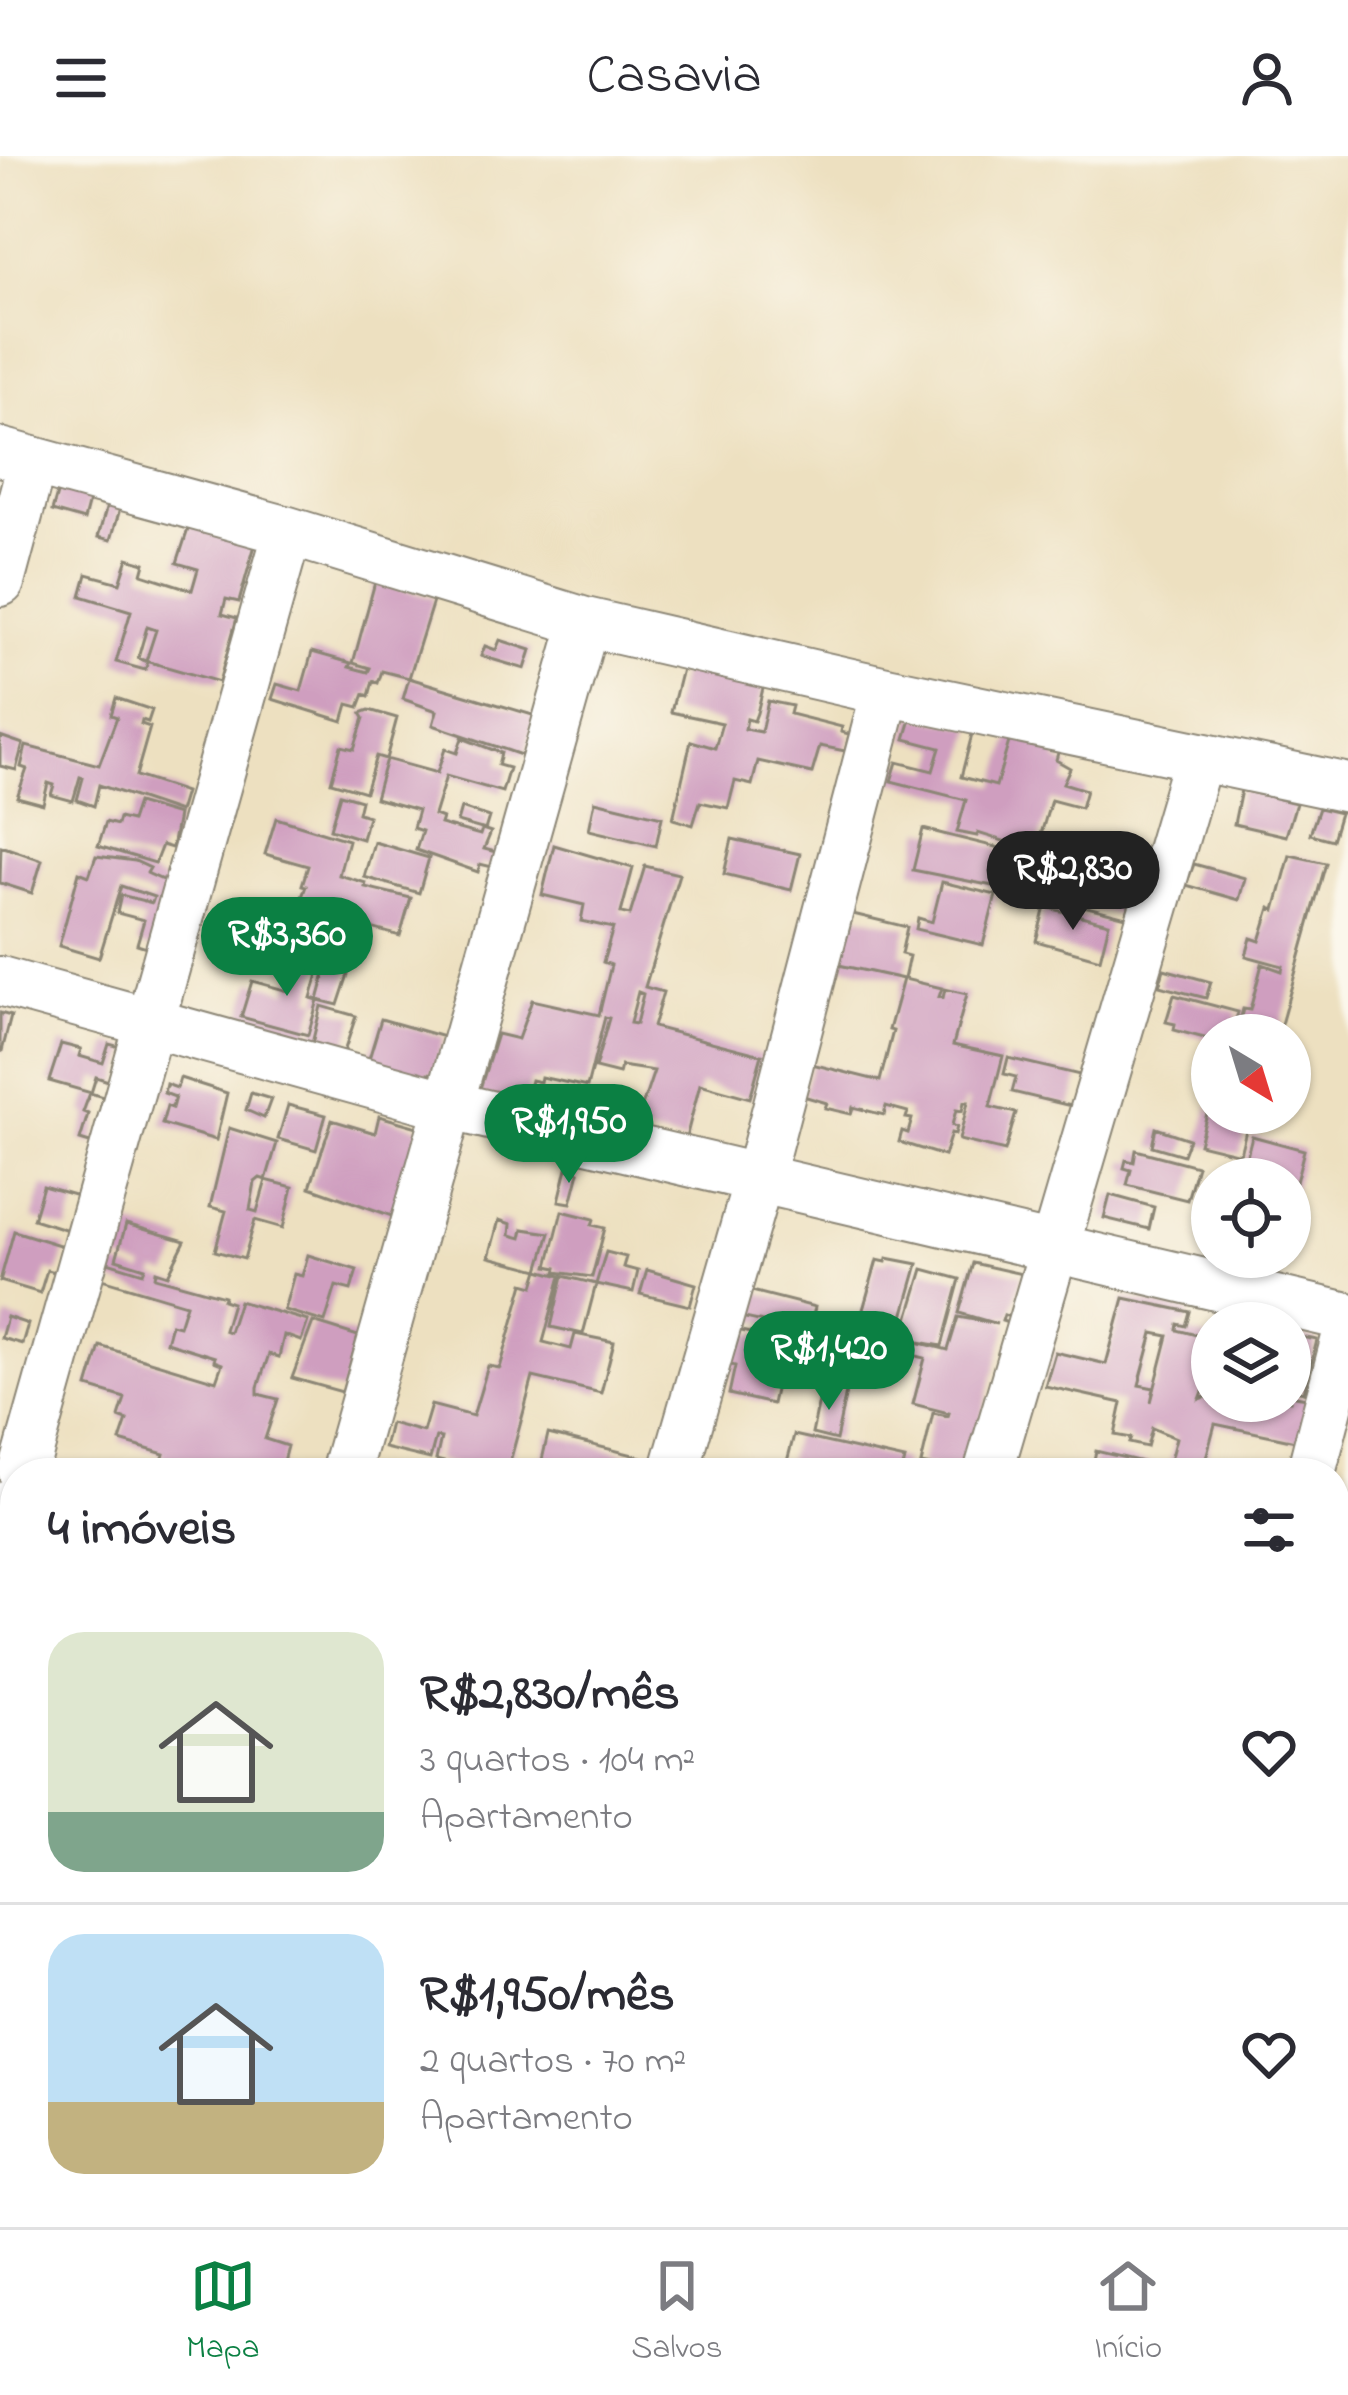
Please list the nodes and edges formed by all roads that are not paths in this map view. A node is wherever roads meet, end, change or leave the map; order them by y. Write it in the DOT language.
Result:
graph roads {
  1 [pos="16,457"];
  2 [pos="287,531"];
  3 [pos="0,582"];
  4 [pos="585,622"];
  5 [pos="886,691"];
  6 [pos="1198,759"];
  7 [pos="1348,788"];
  8 [pos="0,981"];
  9 [pos="152,1023"];
  10 [pos="451,1106"];
  11 [pos="758,1181"];
  12 [pos="1055,1250"];
  13 [pos="1348,1317"];
  14 [pos="1348,1330"];
  15 [pos="27,1458"];
  16 [pos="349,1458"];
  17 [pos="678,1458"];
  18 [pos="993,1458"];
  19 [pos="1315,1458"];
  1 -- 2 [label="street"];
  1 -- 3 [label="street"];
  2 -- 4 [label="street"];
  2 -- 9 [label="street"];
  4 -- 5 [label="street"];
  4 -- 10 [label="street"];
  5 -- 6 [label="street"];
  5 -- 11 [label="street"];
  6 -- 7 [label="street"];
  6 -- 12 [label="street"];
  8 -- 9 [label="street"];
  9 -- 10 [label="street"];
  9 -- 15 [label="street"];
  10 -- 11 [label="street"];
  10 -- 16 [label="street"];
  11 -- 12 [label="street"];
  11 -- 17 [label="street"];
  12 -- 13 [label="street"];
  12 -- 18 [label="street"];
  14 -- 19 [label="street"];
}
